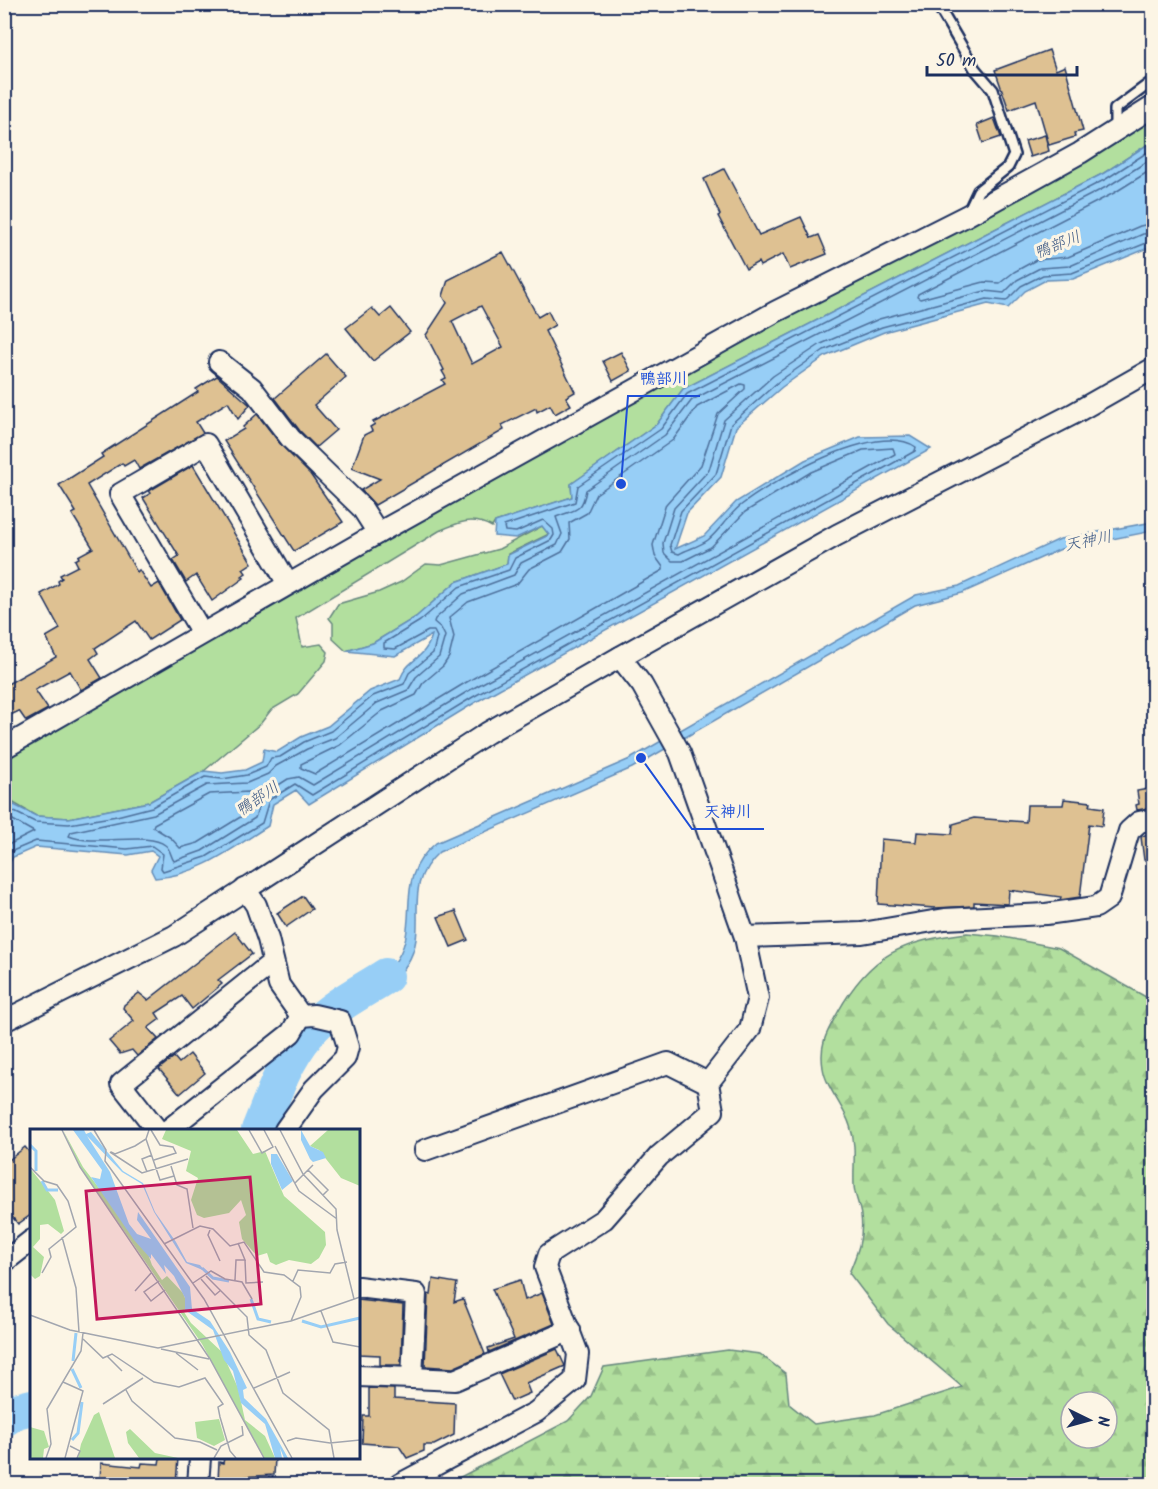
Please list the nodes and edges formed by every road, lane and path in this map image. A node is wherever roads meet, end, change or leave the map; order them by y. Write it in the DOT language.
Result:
graph roads {
  1 [pos="937,4"];
  2 [pos="1154,80"];
  3 [pos="1154,106"];
  4 [pos="1115,131"];
  5 [pos="966,216"];
  6 [pos="219,362"];
  7 [pos="1154,368"];
  8 [pos="378,533"];
  9 [pos="288,584"];
  10 [pos="202,633"];
  11 [pos="620,657"];
  12 [pos="4,748"];
  13 [pos="1154,819"];
  14 [pos="245,889"];
  15 [pos="745,937"];
  16 [pos="273,962"];
  17 [pos="308,1013"];
  18 [pos="4,1021"];
  19 [pos="708,1083"];
  20 [pos="153,1125"];
  21 [pos="171,1129"];
  22 [pos="286,1129"];
  23 [pos="425,1150"];
  24 [pos="30,1242"];
  25 [pos="4,1262"];
  26 [pos="360,1287"];
  27 [pos="570,1330"];
  28 [pos="360,1376"];
  29 [pos="412,1378"];
  30 [pos="200,1459"];
  31 [pos="198,1485"];
  32 [pos="400,1485"];
  1 -- 5 [label="lane"];
  2 -- 4 [label="lane"];
  3 -- 4 [label="street"];
  4 -- 5 [label="street"];
  5 -- 8 [label="street"];
  6 -- 8 [label="street"];
  7 -- 11 [label="street"];
  8 -- 9 [label="street"];
  9 -- 10 [label="street"];
  9 -- 10 [label="street"];
  10 -- 12 [label="street"];
  11 -- 14 [label="street"];
  11 -- 15 [label="street"];
  13 -- 15 [label="street"];
  14 -- 16 [label="street"];
  14 -- 18 [label="street"];
  15 -- 19 [label="street"];
  16 -- 17 [label="street"];
  16 -- 20 [label="street"];
  17 -- 21 [label="street"];
  17 -- 22 [label="street"];
  19 -- 23 [label="street"];
  19 -- 27 [label="street"];
  24 -- 25 [label="street"];
  26 -- 29 [label="street"];
  27 -- 29 [label="street"];
  27 -- 32 [label="street"];
  28 -- 29 [label="street"];
  30 -- 31 [label="street"];
}
